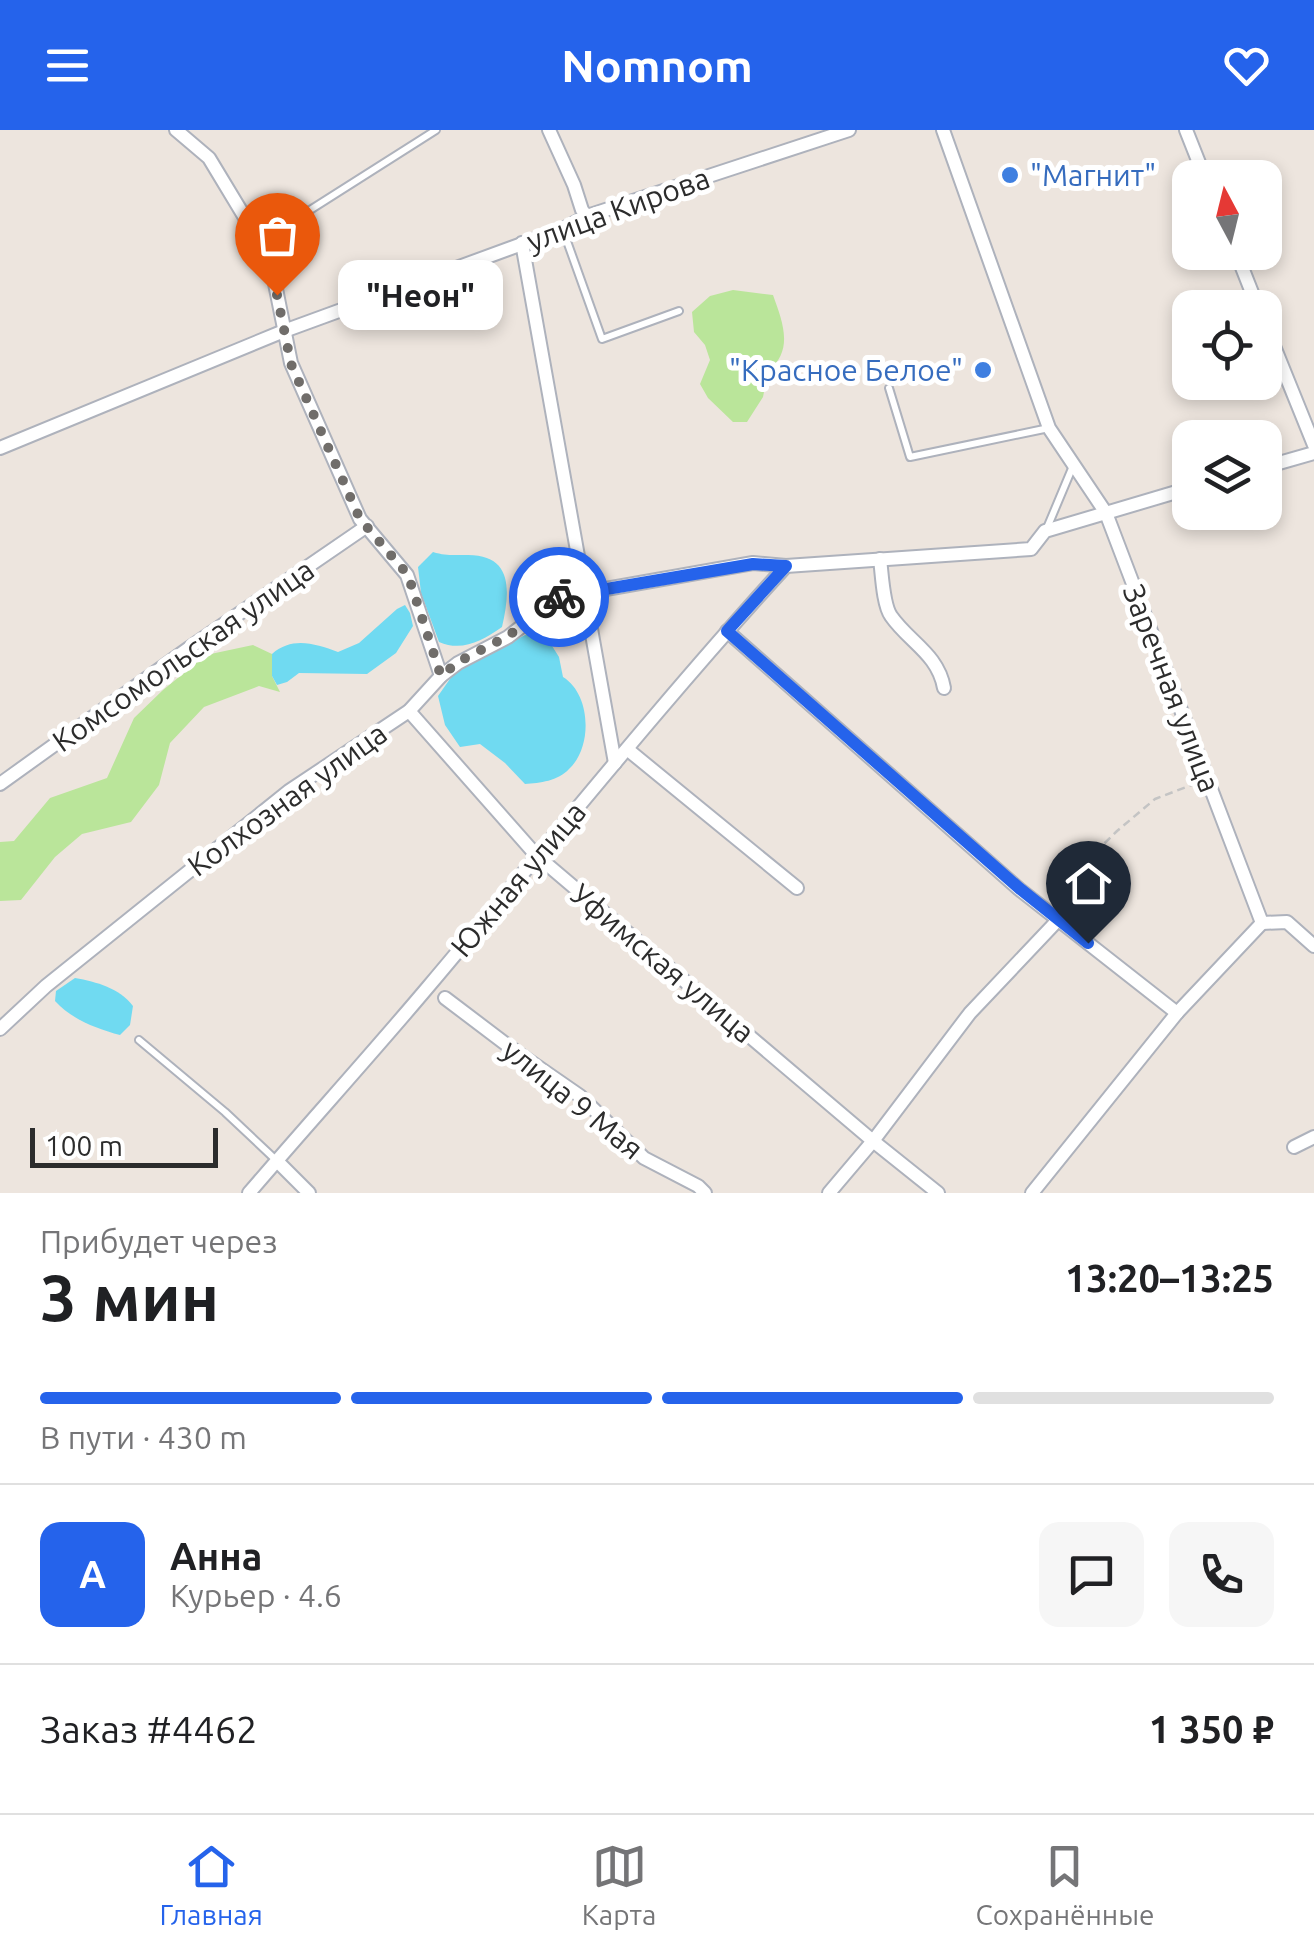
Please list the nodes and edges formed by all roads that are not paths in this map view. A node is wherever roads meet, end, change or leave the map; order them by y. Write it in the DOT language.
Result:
graph roads {
  1 [pos="176,130"];
  2 [pos="436,130"];
  3 [pos="549,130"];
  4 [pos="943,130"];
  5 [pos="1186,130"];
  6 [pos="845,131"];
  7 [pos="1198,160"];
  8 [pos="586,216"];
  9 [pos="562,228"];
  10 [pos="522,243"];
  11 [pos="270,259"];
  12 [pos="679,311"];
  13 [pos="284,331"];
  14 [pos="1282,366"];
  15 [pos="889,388"];
  16 [pos="1050,428"];
  17 [pos="1314,445"];
  18 [pos="0,448"];
  19 [pos="1314,453"];
  20 [pos="1282,462"];
  21 [pos="1074,464"];
  22 [pos="1172,493"];
  23 [pos="1106,512"];
  24 [pos="367,526"];
  25 [pos="1046,531"];
  26 [pos="880,559"];
  27 [pos="786,566"];
  28 [pos="582,586"];
  29 [pos="727,631"];
  30 [pos="441,676"];
  31 [pos="944,688"];
  32 [pos="409,710"];
  33 [pos="627,749"];
  34 [pos="615,763"];
  35 [pos="0,784"];
  36 [pos="536,855"];
  37 [pos="797,888"];
  38 [pos="1058,920"];
  39 [pos="1262,923"];
  40 [pos="1314,946"];
  41 [pos="445,998"];
  42 [pos="1178,1013"];
  43 [pos="0,1029"];
  44 [pos="139,1040"];
  45 [pos="1314,1137"];
  46 [pos="873,1140"];
  47 [pos="1294,1147"];
  48 [pos="277,1160"];
  49 [pos="249,1193"];
  50 [pos="309,1193"];
  51 [pos="705,1193"];
  52 [pos="829,1193"];
  53 [pos="938,1193"];
  54 [pos="1032,1193"];
  1 -- 11 [label="street"];
  2 -- 11 [label="lane"];
  3 -- 8 [label="street"];
  4 -- 16 [label="street, Заречная улица"];
  5 -- 7 [label="street"];
  6 -- 8 [label="street, улица Кирова"];
  8 -- 9 [label="street, улица Кирова"];
  9 -- 10 [label="street, улица Кирова"];
  9 -- 12 [label="lane"];
  10 -- 13 [label="street, улица Кирова"];
  10 -- 28 [label="street"];
  11 -- 13 [label="street"];
  13 -- 18 [label="street, улица Кирова"];
  13 -- 24 [label="street"];
  14 -- 17 [label="street"];
  15 -- 16 [label="lane"];
  16 -- 21 [label="street, Заречная улица"];
  19 -- 20 [label="street"];
  21 -- 23 [label="street, Заречная улица"];
  21 -- 25 [label="lane"];
  22 -- 23 [label="street"];
  23 -- 25 [label="street"];
  23 -- 39 [label="street, Заречная улица"];
  24 -- 30 [label="street"];
  24 -- 35 [label="street, Комсомольская улица"];
  25 -- 26 [label="street"];
  26 -- 27 [label="street"];
  26 -- 31 [label="street"];
  27 -- 28 [label="street"];
  27 -- 29 [label="street, Южная улица"];
  28 -- 30 [label="street, Колхозная улица"];
  28 -- 34 [label="street"];
  29 -- 33 [label="street, Южная улица"];
  29 -- 38 [label="street"];
  30 -- 32 [label="street, Колхозная улица"];
  32 -- 36 [label="street, Уфимская улица"];
  32 -- 43 [label="street, Колхозная улица"];
  33 -- 34 [label="street, Южная улица"];
  33 -- 37 [label="street"];
  34 -- 36 [label="street, Южная улица"];
  36 -- 46 [label="street, Уфимская улица"];
  36 -- 48 [label="street, Южная улица"];
  38 -- 42 [label="street"];
  38 -- 46 [label="street"];
  39 -- 40 [label="street"];
  39 -- 42 [label="street"];
  41 -- 51 [label="street, улица 9 Мая"];
  42 -- 54 [label="street"];
  44 -- 48 [label="lane"];
  45 -- 47 [label="street"];
  46 -- 52 [label="street"];
  46 -- 53 [label="street, Уфимская улица"];
  48 -- 49 [label="street, Южная улица"];
  48 -- 50 [label="street"];
}
